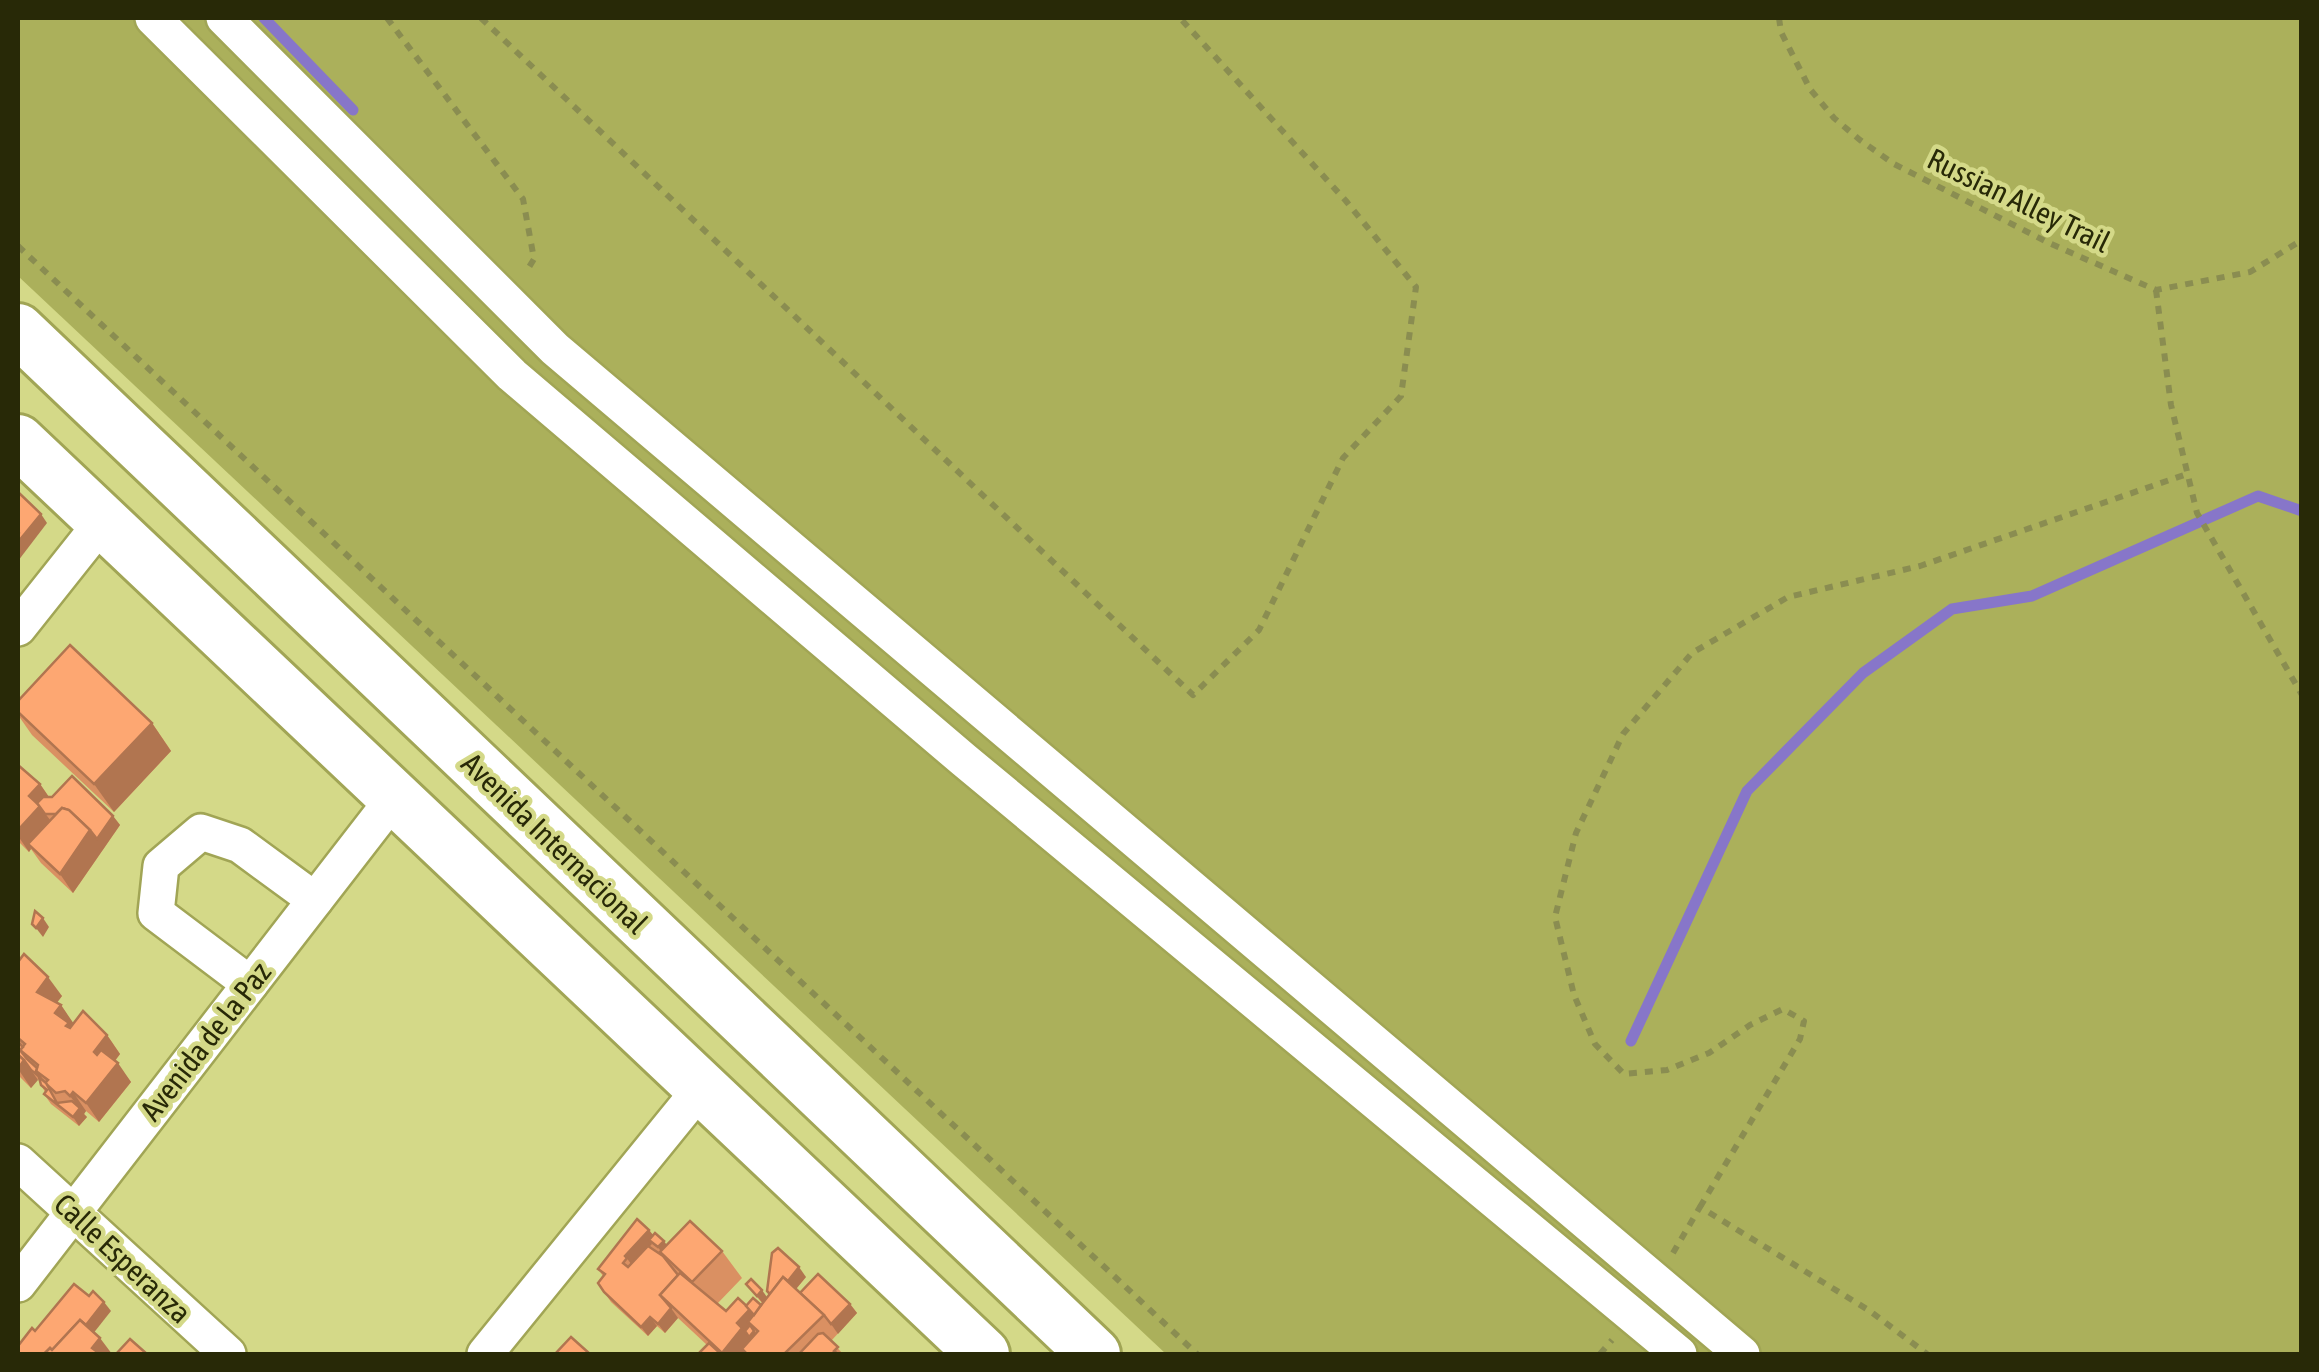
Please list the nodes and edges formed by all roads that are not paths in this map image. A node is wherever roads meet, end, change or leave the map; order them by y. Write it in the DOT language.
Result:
graph roads {
  1 [pos="153,18"];
  2 [pos="224,18"];
  3 [pos="18,330"];
  4 [pos="18,441"];
  5 [pos="103,521"];
  6 [pos="18,628"];
  7 [pos="394,798"];
  8 [pos="315,900"];
  9 [pos="250,984"];
  10 [pos="702,1087"];
  11 [pos="18,1162"];
  12 [pos="73,1210"];
  13 [pos="18,1284"];
  14 [pos="228,1354"];
  15 [pos="486,1354"];
  16 [pos="983,1354"];
  17 [pos="1094,1354"];
  18 [pos="1679,1354"];
  19 [pos="1742,1354"];
  1 -- 18 [label="street"];
  2 -- 19 [label="street"];
  3 -- 17 [label="highway, Avenida Internacional"];
  4 -- 5 [label="highway"];
  5 -- 6 [label="street"];
  5 -- 7 [label="highway"];
  7 -- 8 [label="street, Avenida de la Paz"];
  7 -- 10 [label="highway"];
  8 -- 9 [label="street, Avenida de la Paz"];
  8 -- 9 [label="street"];
  9 -- 12 [label="street, Avenida de la Paz"];
  10 -- 15 [label="street"];
  10 -- 16 [label="highway"];
  11 -- 12 [label="street, Calle Esperanza"];
  12 -- 13 [label="street, Avenida de la Paz"];
  12 -- 14 [label="street, Calle Esperanza"];
}
